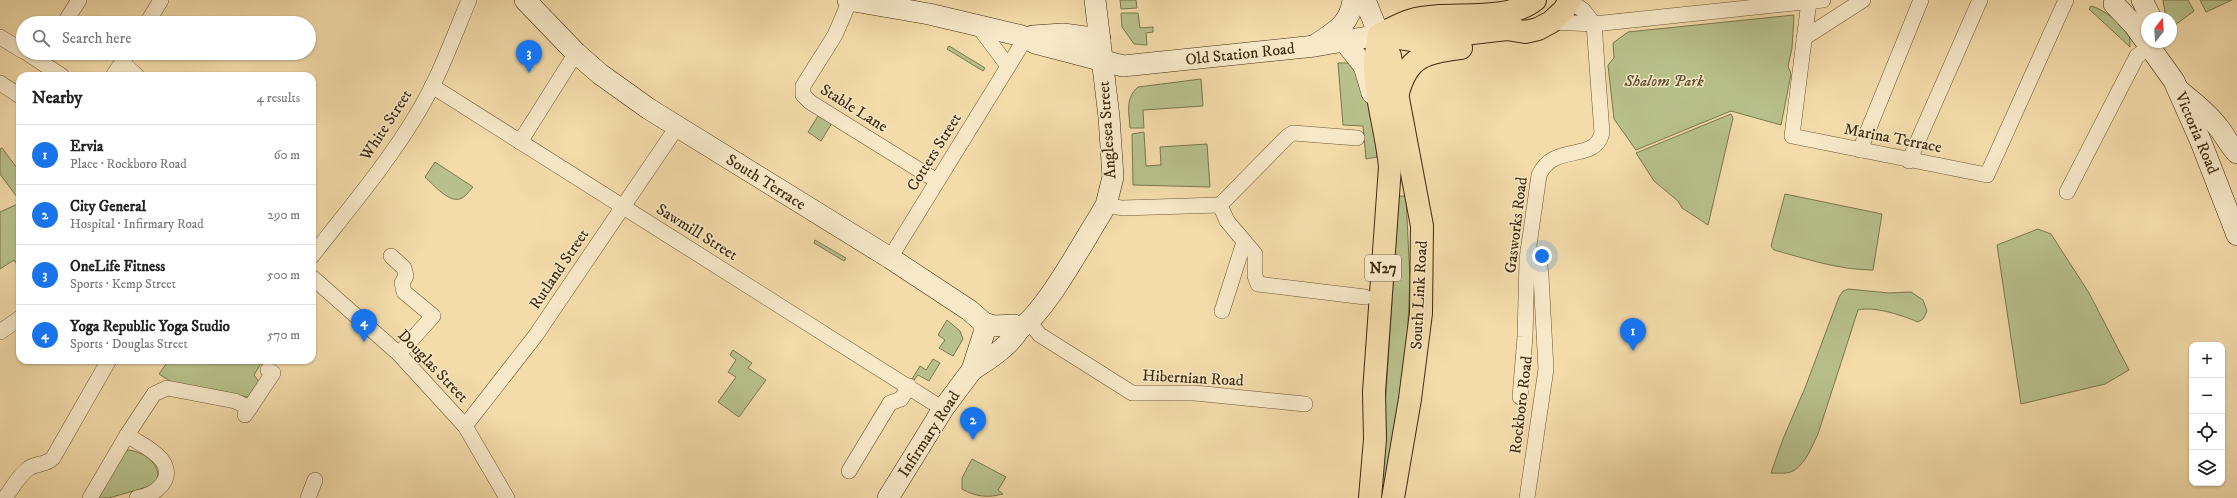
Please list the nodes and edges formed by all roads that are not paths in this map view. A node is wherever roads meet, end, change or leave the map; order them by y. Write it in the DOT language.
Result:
graph roads {
  1 [pos="80,0"];
  2 [pos="161,0"];
  3 [pos="469,0"];
  4 [pos="849,0"];
  5 [pos="1095,0"];
  6 [pos="1353,0"];
  7 [pos="1365,0"];
  8 [pos="1535,0"];
  9 [pos="1863,0"];
  10 [pos="1921,0"];
  11 [pos="1980,0"];
  12 [pos="2066,0"];
  13 [pos="2142,0"];
  14 [pos="530,1"];
  15 [pos="1569,1"];
  16 [pos="1816,1"];
  17 [pos="2113,2"];
  18 [pos="894,4"];
  19 [pos="1739,4"];
  20 [pos="2148,12"];
  21 [pos="69,16"];
  22 [pos="151,16"];
  23 [pos="1551,22"];
  24 [pos="1594,24"];
  25 [pos="978,26"];
  26 [pos="2141,31"];
  27 [pos="1525,32"];
  28 [pos="1379,35"];
  29 [pos="1022,36"];
  30 [pos="0,37"];
  31 [pos="1804,38"];
  32 [pos="1100,39"];
  33 [pos="1345,42"];
  34 [pos="1315,46"];
  35 [pos="16,47"];
  36 [pos="2150,48"];
  37 [pos="2158,48"];
  38 [pos="572,59"];
  39 [pos="38,60"];
  40 [pos="124,60"];
  41 [pos="126,60"];
  42 [pos="1102,61"];
  43 [pos="1008,66"];
  44 [pos="56,72"];
  45 [pos="116,72"];
  46 [pos="134,72"];
  47 [pos="0,83"];
  48 [pos="2176,84"];
  49 [pos="432,86"];
  50 [pos="16,93"];
  51 [pos="1398,93"];
  52 [pos="1382,117"];
  53 [pos="678,127"];
  54 [pos="1357,138"];
  55 [pos="520,142"];
  56 [pos="2233,148"];
  57 [pos="2204,149"];
  58 [pos="1860,150"];
  59 [pos="1909,161"];
  60 [pos="937,181"];
  61 [pos="2067,192"];
  62 [pos="1106,204"];
  63 [pos="1220,205"];
  64 [pos="623,206"];
  65 [pos="2237,235"];
  66 [pos="1244,242"];
  67 [pos="1528,249"];
  68 [pos="316,251"];
  69 [pos="391,256"];
  70 [pos="890,258"];
  71 [pos="316,281"];
  72 [pos="1365,297"];
  73 [pos="1222,311"];
  74 [pos="16,321"];
  75 [pos="984,323"];
  76 [pos="1024,325"];
  77 [pos="0,332"];
  78 [pos="399,354"];
  79 [pos="108,364"];
  80 [pos="268,370"];
  81 [pos="972,370"];
  82 [pos="909,386"];
  83 [pos="1520,397"];
  84 [pos="1305,404"];
  85 [pos="943,409"];
  86 [pos="465,426"];
  87 [pos="127,435"];
  88 [pos="849,471"];
  89 [pos="315,480"];
  90 [pos="5,498"];
  91 [pos="90,498"];
  92 [pos="137,498"];
  93 [pos="308,498"];
  94 [pos="507,498"];
  95 [pos="888,498"];
  96 [pos="1370,498"];
  97 [pos="1393,498"];
  98 [pos="1527,498"];
  1 -- 21 [label="street"];
  2 -- 22 [label="street"];
  3 -- 49 [label="street, White Street"];
  4 -- 18 [label="main road"];
  4 -- 60 [label="street, Stable Lane"];
  5 -- 32 [label="main road, Anglesea Street"];
  6 -- 34 [label="main road"];
  7 -- 28 [label="main road"];
  8 -- 28 [label="highway"];
  9 -- 31 [label="street"];
  10 -- 58 [label="street"];
  11 -- 59 [label="street"];
  12 -- 59 [label="street, Marina Terrace"];
  13 -- 20 [label="main road"];
  14 -- 38 [label="main road, South Terrace"];
  15 -- 23 [label="highway, N27"];
  15 -- 24 [label="street"];
  16 -- 19 [label="street"];
  16 -- 31 [label="street"];
  17 -- 26 [label="main road, Victoria Road"];
  18 -- 25 [label="main road"];
  19 -- 24 [label="street"];
  23 -- 24 [label="street"];
  23 -- 27 [label="highway, N27"];
  24 -- 67 [label="street, Gasworks Road"];
  25 -- 29 [label="main road"];
  25 -- 43 [label="street"];
  27 -- 28 [label="highway, N27"];
  27 -- 51 [label="highway, N27"];
  28 -- 33 [label="main road, Old Station Road"];
  28 -- 51 [label="highway, N27"];
  28 -- 52 [label="highway, N27"];
  29 -- 32 [label="main road"];
  29 -- 42 [label="main road, Old Station Road"];
  29 -- 43 [label="street, Cotters Street"];
  30 -- 35 [label="street"];
  31 -- 58 [label="street, Marina Terrace"];
  32 -- 42 [label="main road, Anglesea Street"];
  33 -- 34 [label="main road, Old Station Road"];
  33 -- 52 [label="main road"];
  34 -- 42 [label="main road, Old Station Road"];
  36 -- 61 [label="street"];
  37 -- 48 [label="main road, Victoria Road"];
  38 -- 53 [label="main road, South Terrace"];
  38 -- 55 [label="street"];
  39 -- 44 [label="street"];
  40 -- 45 [label="street"];
  41 -- 46 [label="street"];
  42 -- 62 [label="main road, Anglesea Street"];
  43 -- 60 [label="street, Cotters Street"];
  47 -- 50 [label="street"];
  48 -- 56 [label="main road"];
  48 -- 57 [label="main road, Victoria Road"];
  49 -- 55 [label="street, Sawmill Street"];
  49 -- 68 [label="street, White Street"];
  51 -- 97 [label="highway, South Link Road / N27"];
  52 -- 96 [label="highway, N27"];
  53 -- 64 [label="street, Rutland Street"];
  53 -- 70 [label="main road, South Terrace"];
  54 -- 63 [label="street"];
  55 -- 64 [label="street, Sawmill Street"];
  56 -- 57 [label="main road"];
  57 -- 65 [label="main road, Victoria Road"];
  58 -- 59 [label="street, Marina Terrace"];
  60 -- 70 [label="street, Cotters Street"];
  62 -- 63 [label="street"];
  62 -- 76 [label="main road, Anglesea Street"];
  63 -- 66 [label="street"];
  64 -- 82 [label="street, Sawmill Street"];
  64 -- 86 [label="street, Rutland Street"];
  66 -- 72 [label="street"];
  66 -- 73 [label="street"];
  67 -- 83 [label="street, Gasworks Road"];
  67 -- 98 [label="street, Rockboro Road"];
  69 -- 78 [label="street"];
  70 -- 75 [label="main road, South Terrace"];
  71 -- 78 [label="street, Douglas Street"];
  74 -- 77 [label="street"];
  75 -- 76 [label="main road"];
  75 -- 81 [label="main road, Infirmary Road"];
  76 -- 81 [label="main road, Infirmary Road"];
  76 -- 84 [label="street, Hibernian Road"];
  78 -- 86 [label="street, Douglas Street"];
  79 -- 90 [label="street"];
  80 -- 87 [label="street"];
  81 -- 85 [label="main road, Infirmary Road"];
  82 -- 85 [label="street, Sawmill Street"];
  82 -- 88 [label="street"];
  85 -- 95 [label="main road, Infirmary Road"];
  86 -- 94 [label="street, Douglas Street"];
  87 -- 91 [label="street"];
  87 -- 92 [label="street"];
  89 -- 93 [label="street"];
}
